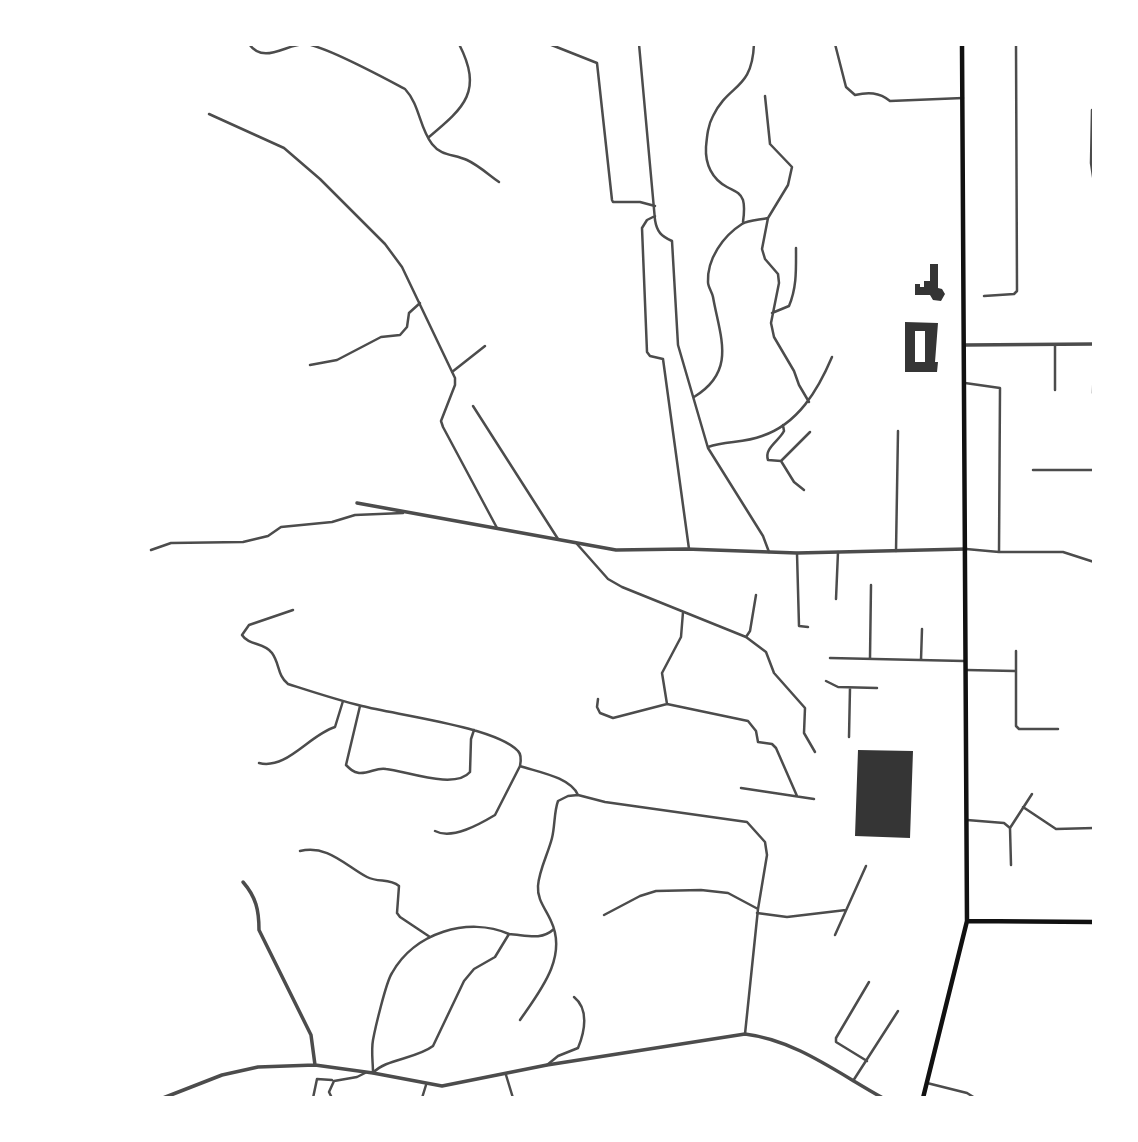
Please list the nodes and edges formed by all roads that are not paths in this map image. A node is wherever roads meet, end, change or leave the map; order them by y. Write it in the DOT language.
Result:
graph roads {
  1 [pos="249,44"];
  2 [pos="459,44"];
  3 [pos="549,44"];
  4 [pos="639,44"];
  5 [pos="754,44"];
  6 [pos="835,44"];
  7 [pos="962,44"];
  8 [pos="1016,44"];
  9 [pos="765,96"];
  10 [pos="963,98"];
  11 [pos="1092,110"];
  12 [pos="209,114"];
  13 [pos="428,138"];
  14 [pos="499,182"];
  15 [pos="1094,183"];
  16 [pos="654,206"];
  17 [pos="655,216"];
  18 [pos="768,218"];
  19 [pos="743,223"];
  20 [pos="796,248"];
  21 [pos="984,296"];
  22 [pos="420,303"];
  23 [pos="772,313"];
  24 [pos="1094,344"];
  25 [pos="965,345"];
  26 [pos="1055,345"];
  27 [pos="485,346"];
  28 [pos="832,357"];
  29 [pos="1094,357"];
  30 [pos="310,365"];
  31 [pos="452,372"];
  32 [pos="965,383"];
  33 [pos="1055,390"];
  34 [pos="1093,393"];
  35 [pos="694,397"];
  36 [pos="809,402"];
  37 [pos="473,406"];
  38 [pos="783,425"];
  39 [pos="898,431"];
  40 [pos="810,432"];
  41 [pos="708,448"];
  42 [pos="781,461"];
  43 [pos="1033,470"];
  44 [pos="1094,470"];
  45 [pos="804,490"];
  46 [pos="357,503"];
  47 [pos="410,512"];
  48 [pos="498,528"];
  49 [pos="558,540"];
  50 [pos="577,544"];
  51 [pos="689,549"];
  52 [pos="966,549"];
  53 [pos="151,551"];
  54 [pos="896,551"];
  55 [pos="769,552"];
  56 [pos="838,552"];
  57 [pos="999,552"];
  58 [pos="797,553"];
  59 [pos="1094,562"];
  60 [pos="871,585"];
  61 [pos="756,595"];
  62 [pos="836,599"];
  63 [pos="293,610"];
  64 [pos="683,612"];
  65 [pos="807,626"];
  66 [pos="922,629"];
  67 [pos="746,637"];
  68 [pos="1016,651"];
  69 [pos="831,658"];
  70 [pos="870,658"];
  71 [pos="921,660"];
  72 [pos="966,661"];
  73 [pos="966,670"];
  74 [pos="1016,671"];
  75 [pos="827,681"];
  76 [pos="850,688"];
  77 [pos="877,688"];
  78 [pos="598,699"];
  79 [pos="343,701"];
  80 [pos="667,704"];
  81 [pos="360,706"];
  82 [pos="1058,729"];
  83 [pos="474,730"];
  84 [pos="849,737"];
  85 [pos="815,752"];
  86 [pos="259,763"];
  87 [pos="520,766"];
  88 [pos="741,788"];
  89 [pos="1032,794"];
  90 [pos="578,795"];
  91 [pos="797,796"];
  92 [pos="814,799"];
  93 [pos="1023,807"];
  94 [pos="967,820"];
  95 [pos="1010,828"];
  96 [pos="1094,828"];
  97 [pos="435,831"];
  98 [pos="300,851"];
  99 [pos="1011,865"];
  100 [pos="866,866"];
  101 [pos="243,882"];
  102 [pos="846,910"];
  103 [pos="758,911"];
  104 [pos="604,915"];
  105 [pos="967,921"];
  106 [pos="1094,922"];
  107 [pos="554,929"];
  108 [pos="509,934"];
  109 [pos="835,934"];
  110 [pos="430,937"];
  111 [pos="869,982"];
  112 [pos="574,997"];
  113 [pos="898,1011"];
  114 [pos="520,1020"];
  115 [pos="746,1034"];
  116 [pos="867,1061"];
  117 [pos="315,1065"];
  118 [pos="547,1065"];
  119 [pos="367,1072"];
  120 [pos="373,1073"];
  121 [pos="505,1074"];
  122 [pos="334,1081"];
  123 [pos="853,1082"];
  124 [pos="927,1083"];
  125 [pos="426,1085"];
  126 [pos="163,1098"];
  127 [pos="313,1098"];
  128 [pos="332,1098"];
  129 [pos="422,1098"];
  130 [pos="513,1098"];
  131 [pos="883,1098"];
  132 [pos="923,1098"];
  133 [pos="975,1098"];
  1 -- 13 [label="street"];
  2 -- 13 [label="street"];
  3 -- 16 [label="street"];
  4 -- 16 [label="street"];
  5 -- 19 [label="street"];
  6 -- 10 [label="street"];
  7 -- 10 [label="main road"];
  8 -- 21 [label="street"];
  9 -- 18 [label="street"];
  10 -- 25 [label="main road"];
  11 -- 15 [label="street"];
  12 -- 22 [label="street"];
  13 -- 14 [label="street"];
  16 -- 17 [label="street"];
  17 -- 35 [label="street"];
  17 -- 51 [label="street"];
  18 -- 19 [label="street"];
  18 -- 23 [label="street"];
  19 -- 35 [label="street"];
  20 -- 23 [label="street"];
  22 -- 30 [label="street"];
  22 -- 31 [label="street"];
  23 -- 36 [label="street"];
  24 -- 26 [label="street"];
  25 -- 26 [label="street"];
  25 -- 32 [label="main road"];
  26 -- 33 [label="street"];
  27 -- 31 [label="street"];
  28 -- 36 [label="street"];
  29 -- 34 [label="street"];
  31 -- 48 [label="street"];
  32 -- 52 [label="main road"];
  32 -- 57 [label="street"];
  35 -- 41 [label="street"];
  36 -- 38 [label="street"];
  37 -- 49 [label="street"];
  38 -- 41 [label="street"];
  38 -- 42 [label="street"];
  39 -- 54 [label="street"];
  40 -- 42 [label="street"];
  41 -- 55 [label="street"];
  42 -- 45 [label="street"];
  43 -- 44 [label="street"];
  46 -- 47 [label="street"];
  47 -- 48 [label="street"];
  47 -- 53 [label="street"];
  48 -- 49 [label="street"];
  49 -- 50 [label="street"];
  50 -- 51 [label="street"];
  50 -- 64 [label="street"];
  51 -- 55 [label="street"];
  52 -- 54 [label="street"];
  52 -- 57 [label="street"];
  52 -- 72 [label="main road"];
  54 -- 56 [label="street"];
  55 -- 58 [label="street"];
  56 -- 58 [label="street"];
  56 -- 62 [label="street"];
  57 -- 59 [label="street"];
  58 -- 65 [label="street"];
  60 -- 70 [label="street"];
  61 -- 67 [label="street"];
  63 -- 79 [label="street"];
  64 -- 67 [label="street"];
  64 -- 80 [label="street"];
  66 -- 71 [label="street"];
  67 -- 85 [label="street"];
  68 -- 74 [label="street"];
  69 -- 70 [label="street"];
  70 -- 71 [label="street"];
  71 -- 72 [label="street"];
  72 -- 73 [label="main road"];
  73 -- 74 [label="street"];
  73 -- 94 [label="main road"];
  74 -- 82 [label="street"];
  75 -- 76 [label="street"];
  76 -- 77 [label="street"];
  76 -- 84 [label="street"];
  78 -- 80 [label="street"];
  79 -- 81 [label="street"];
  79 -- 86 [label="street"];
  80 -- 91 [label="street"];
  81 -- 83 [label="street"];
  81 -- 83 [label="street"];
  83 -- 87 [label="street"];
  87 -- 90 [label="street"];
  87 -- 97 [label="street"];
  88 -- 91 [label="street"];
  89 -- 93 [label="street"];
  90 -- 103 [label="street"];
  90 -- 107 [label="street"];
  91 -- 92 [label="street"];
  93 -- 95 [label="street"];
  93 -- 96 [label="street"];
  94 -- 95 [label="street"];
  94 -- 105 [label="main road"];
  95 -- 99 [label="street"];
  98 -- 110 [label="street"];
  100 -- 102 [label="street"];
  101 -- 117 [label="street"];
  102 -- 103 [label="street"];
  102 -- 109 [label="street"];
  103 -- 104 [label="street"];
  103 -- 115 [label="street"];
  105 -- 106 [label="main road"];
  105 -- 124 [label="main road"];
  107 -- 108 [label="street"];
  107 -- 114 [label="street"];
  108 -- 110 [label="street"];
  108 -- 120 [label="street"];
  110 -- 120 [label="street"];
  111 -- 116 [label="street"];
  112 -- 118 [label="street"];
  113 -- 116 [label="street"];
  115 -- 118 [label="street"];
  115 -- 123 [label="street"];
  116 -- 123 [label="street"];
  117 -- 119 [label="street"];
  117 -- 126 [label="street"];
  118 -- 121 [label="street"];
  119 -- 120 [label="street"];
  119 -- 122 [label="street"];
  120 -- 125 [label="street"];
  121 -- 125 [label="street"];
  121 -- 130 [label="street"];
  122 -- 127 [label="street"];
  122 -- 128 [label="street"];
  123 -- 131 [label="street"];
  124 -- 132 [label="main road"];
  124 -- 133 [label="street"];
  125 -- 129 [label="street"];
}
